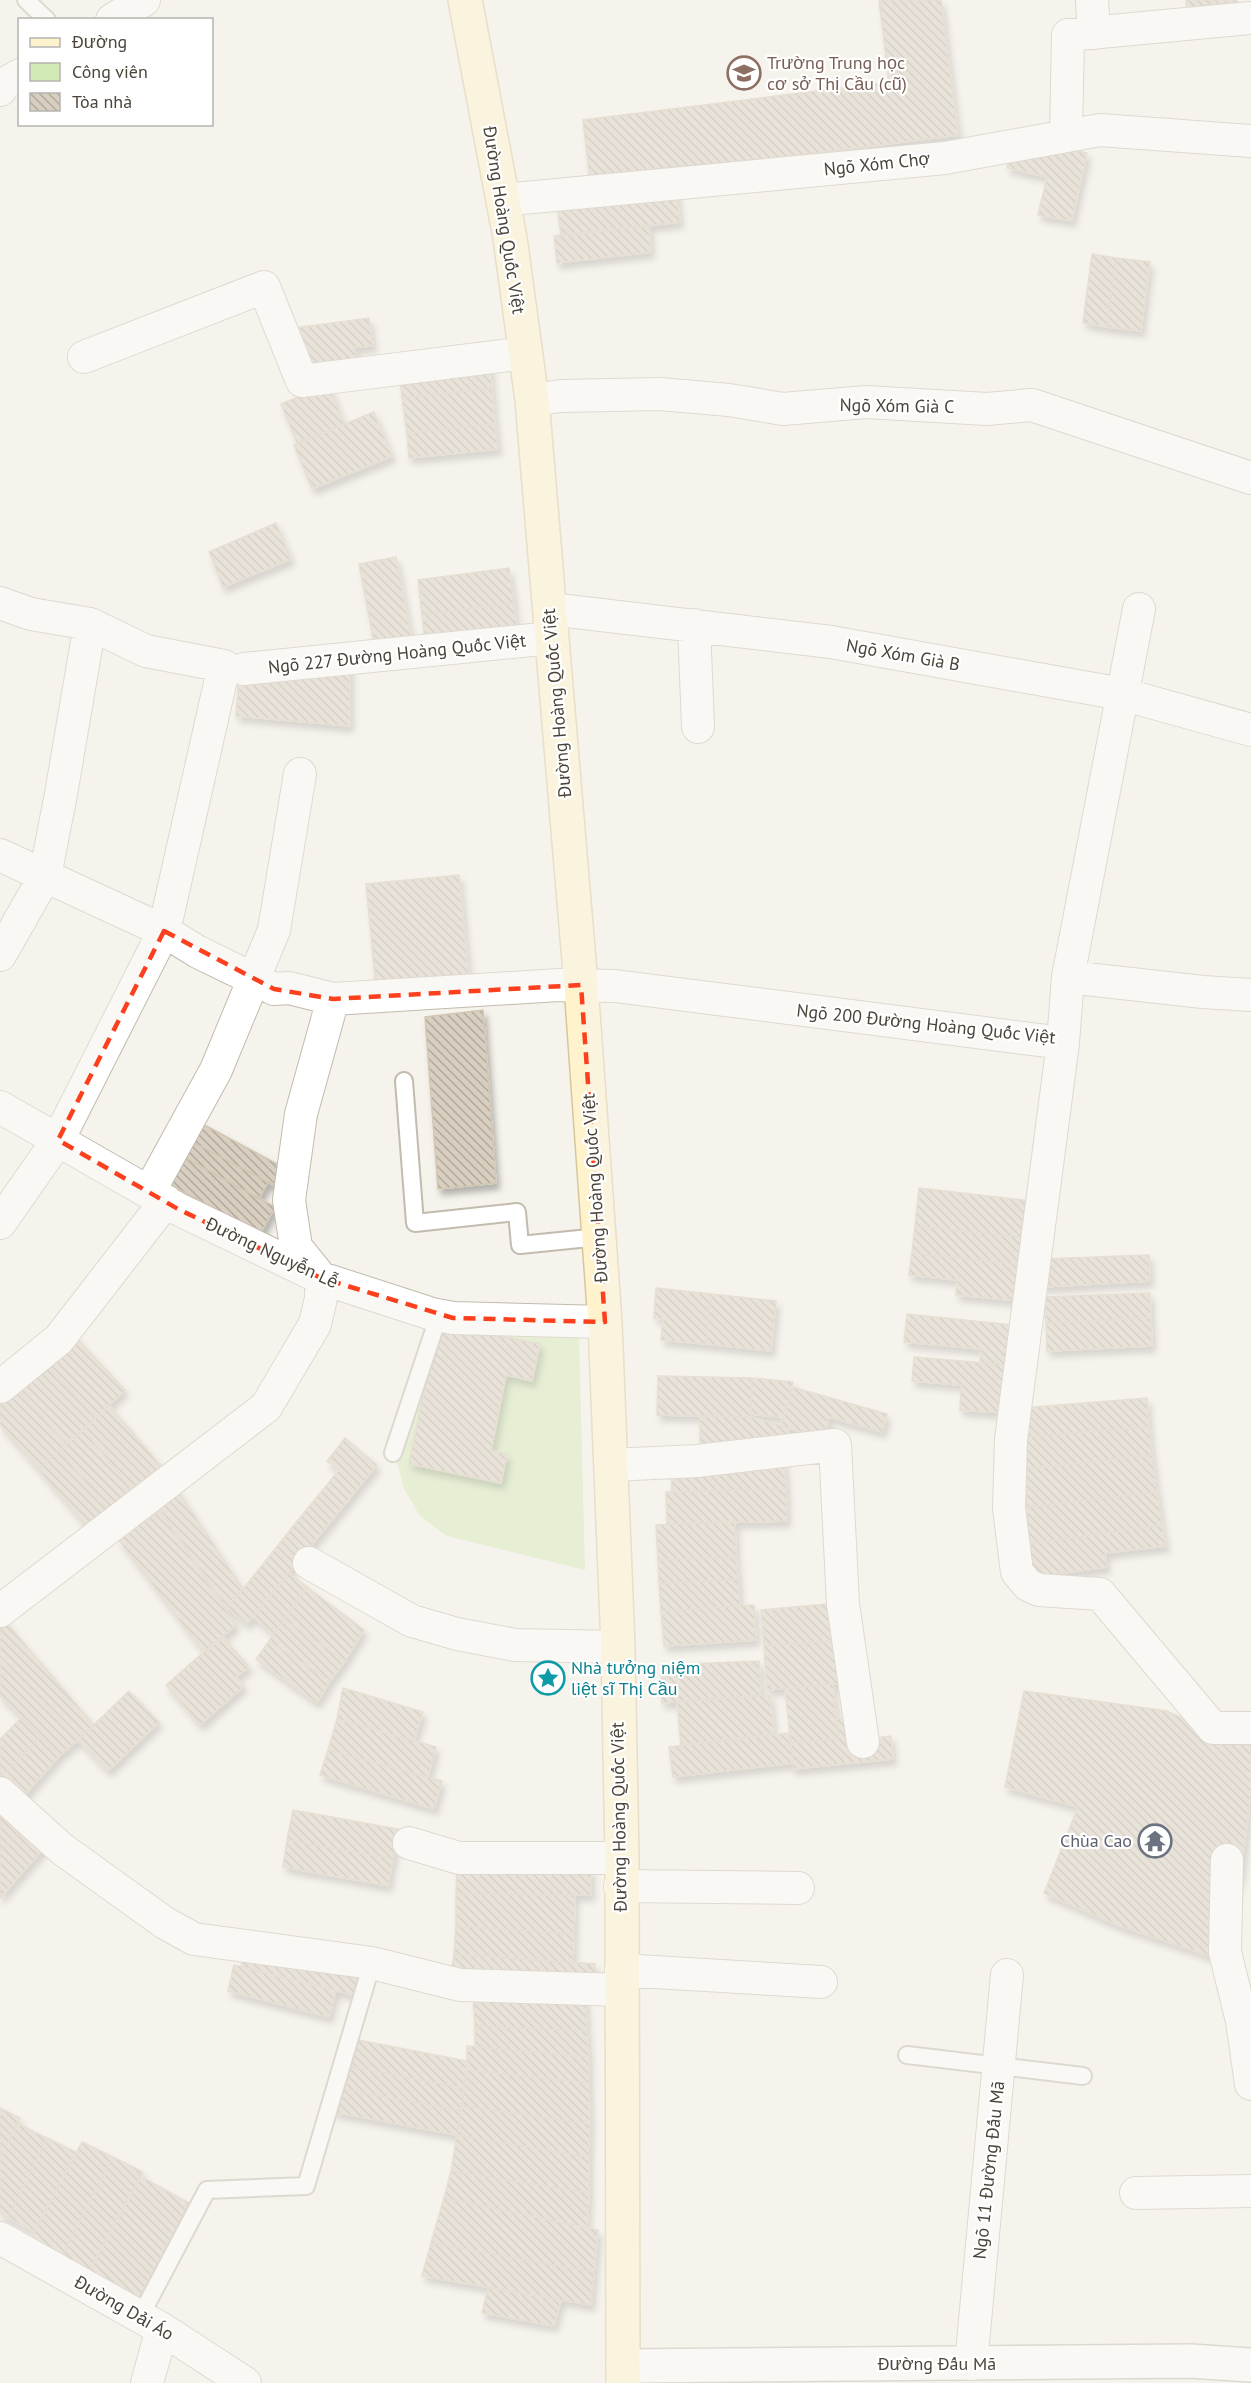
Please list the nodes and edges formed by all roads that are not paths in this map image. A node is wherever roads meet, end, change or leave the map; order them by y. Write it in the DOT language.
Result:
graph roads {
  1 [pos="26,0"];
  2 [pos="144,0"];
  3 [pos="465,0"];
  4 [pos="1092,0"];
  5 [pos="45,18"];
  6 [pos="115,18"];
  7 [pos="1251,18"];
  8 [pos="1094,33"];
  9 [pos="18,76"];
  10 [pos="0,90"];
  11 [pos="1066,136"];
  12 [pos="1251,141"];
  13 [pos="503,200"];
  14 [pos="525,353"];
  15 [pos="84,357"];
  16 [pos="532,400"];
  17 [pos="1251,478"];
  18 [pos="0,603"];
  19 [pos="1139,609"];
  20 [pos="550,623"];
  21 [pos="90,624"];
  22 [pos="694,626"];
  23 [pos="244,669"];
  24 [pos="1122,694"];
  25 [pos="698,727"];
  26 [pos="1251,730"];
  27 [pos="300,774"];
  28 [pos="0,855"];
  29 [pos="45,876"];
  30 [pos="164,931"];
  31 [pos="0,955"];
  32 [pos="1068,977"];
  33 [pos="254,979"];
  34 [pos="580,985"];
  35 [pos="1251,995"];
  36 [pos="333,999"];
  37 [pos="1063,1043"];
  38 [pos="404,1081"];
  39 [pos="0,1107"];
  40 [pos="58,1140"];
  41 [pos="157,1196"];
  42 [pos="0,1222"];
  43 [pos="599,1237"];
  44 [pos="321,1278"];
  45 [pos="439,1315"];
  46 [pos="605,1322"];
  47 [pos="2,1382"];
  48 [pos="393,1453"];
  49 [pos="611,1465"];
  50 [pos="309,1563"];
  51 [pos="0,1611"];
  52 [pos="618,1647"];
  53 [pos="1251,1728"];
  54 [pos="862,1742"];
  55 [pos="0,1793"];
  56 [pos="409,1843"];
  57 [pos="1227,1860"];
  58 [pos="621,1872"];
  59 [pos="798,1888"];
  60 [pos="372,1963"];
  61 [pos="1007,1975"];
  62 [pos="621,1980"];
  63 [pos="821,1982"];
  64 [pos="907,2055"];
  65 [pos="999,2068"];
  66 [pos="1083,2076"];
  67 [pos="1251,2084"];
  68 [pos="1251,2191"];
  69 [pos="1136,2193"];
  70 [pos="0,2238"];
  71 [pos="151,2323"];
  72 [pos="971,2364"];
  73 [pos="1251,2365"];
  74 [pos="623,2374"];
  75 [pos="147,2383"];
  76 [pos="245,2383"];
  1 -- 5 [label="lane"];
  2 -- 6 [label="street"];
  3 -- 13 [label="main road, Đường Hoàng Quốc Việt"];
  4 -- 8 [label="street"];
  7 -- 8 [label="street"];
  8 -- 11 [label="street"];
  9 -- 10 [label="street"];
  11 -- 12 [label="street, Ngõ Xóm Chợ"];
  11 -- 13 [label="street, Ngõ Xóm Chợ"];
  13 -- 14 [label="main road, Đường Hoàng Quốc Việt"];
  14 -- 15 [label="street"];
  14 -- 16 [label="main road, Đường Hoàng Quốc Việt"];
  16 -- 17 [label="street, Ngõ Xóm Già C"];
  16 -- 20 [label="main road, Đường Hoàng Quốc Việt"];
  18 -- 21 [label="street"];
  19 -- 24 [label="street, Ngõ 200 Đường Hoàng Quốc Việt"];
  20 -- 22 [label="street, Ngõ Xóm Già B"];
  20 -- 23 [label="street, Ngõ 227 Đường Hoàng Quốc Việt"];
  20 -- 34 [label="main road, Đường Hoàng Quốc Việt"];
  21 -- 29 [label="street"];
  21 -- 30 [label="street"];
  22 -- 24 [label="street, Ngõ Xóm Già B"];
  22 -- 25 [label="street"];
  24 -- 26 [label="street, Ngõ Xóm Già B"];
  24 -- 32 [label="street, Ngõ 200 Đường Hoàng Quốc Việt"];
  27 -- 33 [label="street"];
  28 -- 29 [label="street, Ngõ 200 Đường Hoàng Quốc Việt"];
  29 -- 30 [label="street, Ngõ 200 Đường Hoàng Quốc Việt"];
  29 -- 31 [label="street"];
  30 -- 33 [label="street, Ngõ 200 Đường Hoàng Quốc Việt"];
  30 -- 40 [label="street"];
  32 -- 35 [label="street"];
  32 -- 37 [label="street, Ngõ 200 Đường Hoàng Quốc Việt"];
  33 -- 36 [label="street, Ngõ 200 Đường Hoàng Quốc Việt"];
  33 -- 41 [label="street"];
  34 -- 36 [label="street, Ngõ 200 Đường Hoàng Quốc Việt"];
  34 -- 37 [label="street, Ngõ 200 Đường Hoàng Quốc Việt"];
  34 -- 43 [label="main road, Đường Hoàng Quốc Việt"];
  36 -- 44 [label="street"];
  37 -- 53 [label="street"];
  38 -- 43 [label="lane"];
  39 -- 40 [label="street, Đường Nguyễn Lễ"];
  40 -- 41 [label="street, Đường Nguyễn Lễ"];
  40 -- 42 [label="street"];
  41 -- 44 [label="street, Đường Nguyễn Lễ"];
  41 -- 47 [label="street"];
  43 -- 46 [label="main road, Đường Hoàng Quốc Việt"];
  44 -- 45 [label="street, Đường Nguyễn Lễ"];
  44 -- 51 [label="street"];
  45 -- 46 [label="street, Đường Nguyễn Lễ"];
  45 -- 48 [label="lane"];
  46 -- 49 [label="main road, Đường Hoàng Quốc Việt"];
  49 -- 52 [label="main road, Đường Hoàng Quốc Việt"];
  49 -- 54 [label="street"];
  50 -- 52 [label="street"];
  52 -- 58 [label="main road, Đường Hoàng Quốc Việt"];
  55 -- 60 [label="street"];
  56 -- 58 [label="street"];
  57 -- 67 [label="street"];
  58 -- 59 [label="street"];
  58 -- 62 [label="main road, Đường Hoàng Quốc Việt"];
  60 -- 62 [label="street"];
  60 -- 71 [label="lane"];
  61 -- 65 [label="street, Ngõ 11 Đường Đấu Mã"];
  62 -- 63 [label="street"];
  62 -- 74 [label="main road, Đường Hoàng Quốc Việt"];
  64 -- 65 [label="lane"];
  65 -- 66 [label="lane"];
  65 -- 72 [label="street, Ngõ 11 Đường Đấu Mã"];
  68 -- 69 [label="street"];
  70 -- 71 [label="street, Đường Dải Áo"];
  71 -- 75 [label="street"];
  71 -- 76 [label="street, Đường Dải Áo"];
  72 -- 73 [label="street, Đường Đấu Mã"];
  72 -- 74 [label="street, Đường Đấu Mã"];
}
